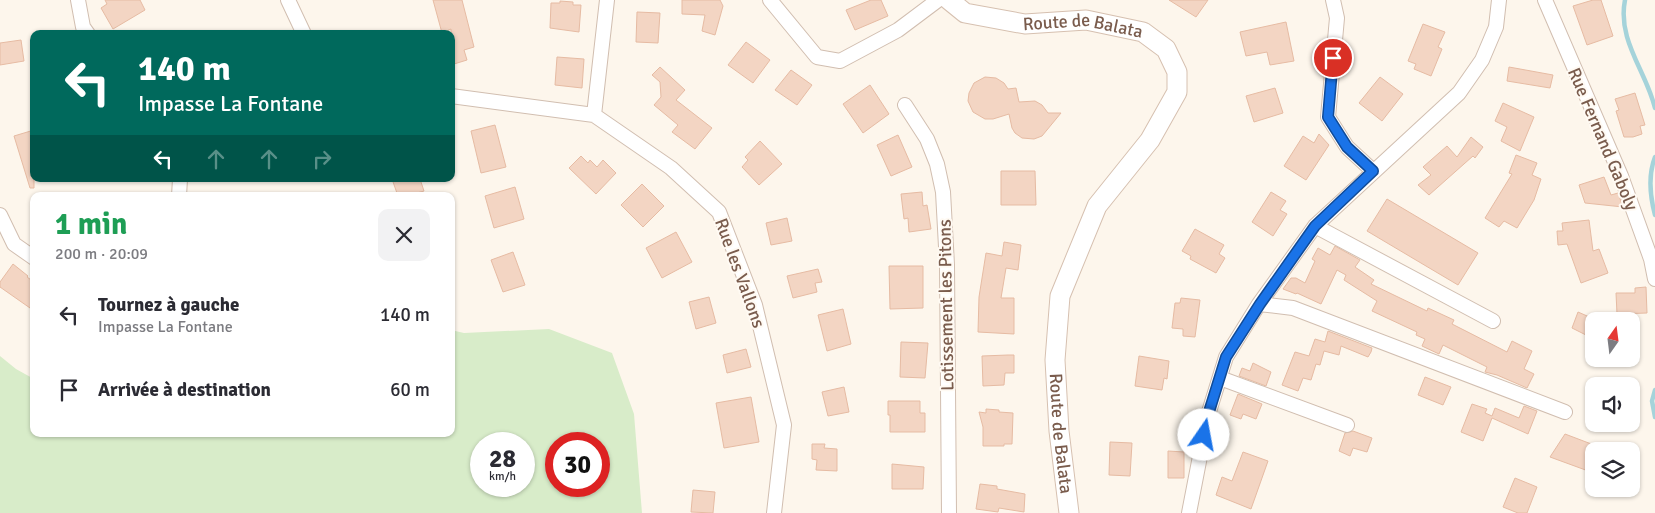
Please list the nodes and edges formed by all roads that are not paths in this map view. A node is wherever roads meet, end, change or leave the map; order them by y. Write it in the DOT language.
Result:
graph roads {
  1 [pos="78,0"];
  2 [pos="288,0"];
  3 [pos="607,0"];
  4 [pos="770,0"];
  5 [pos="938,0"];
  6 [pos="949,0"];
  7 [pos="1333,0"];
  8 [pos="1499,0"];
  9 [pos="1545,0"];
  10 [pos="85,30"];
  11 [pos="302,30"];
  12 [pos="455,97"];
  13 [pos="905,105"];
  14 [pos="594,115"];
  15 [pos="1373,171"];
  16 [pos="0,215"];
  17 [pos="1315,226"];
  18 [pos="30,255"];
  19 [pos="1655,279"];
  20 [pos="1260,304"];
  21 [pos="1493,321"];
  22 [pos="1220,378"];
  23 [pos="1565,412"];
  24 [pos="1347,425"];
  25 [pos="774,513"];
  26 [pos="949,513"];
  27 [pos="1069,513"];
  28 [pos="1189,513"];
  1 -- 10 [label="street"];
  2 -- 11 [label="street"];
  3 -- 14 [label="street"];
  4 -- 5 [label="street"];
  6 -- 27 [label="main road, Route de Balata"];
  7 -- 15 [label="street"];
  8 -- 15 [label="street"];
  9 -- 19 [label="street, Rue Fernand Gaboly"];
  12 -- 14 [label="street, Rue les Vallons"];
  13 -- 26 [label="street, Lotissement les Pitons"];
  14 -- 25 [label="street, Rue les Vallons"];
  15 -- 17 [label="street"];
  16 -- 18 [label="street"];
  17 -- 20 [label="street"];
  17 -- 21 [label="street"];
  20 -- 22 [label="street"];
  20 -- 23 [label="street"];
  22 -- 24 [label="street"];
  22 -- 28 [label="street"];
}
